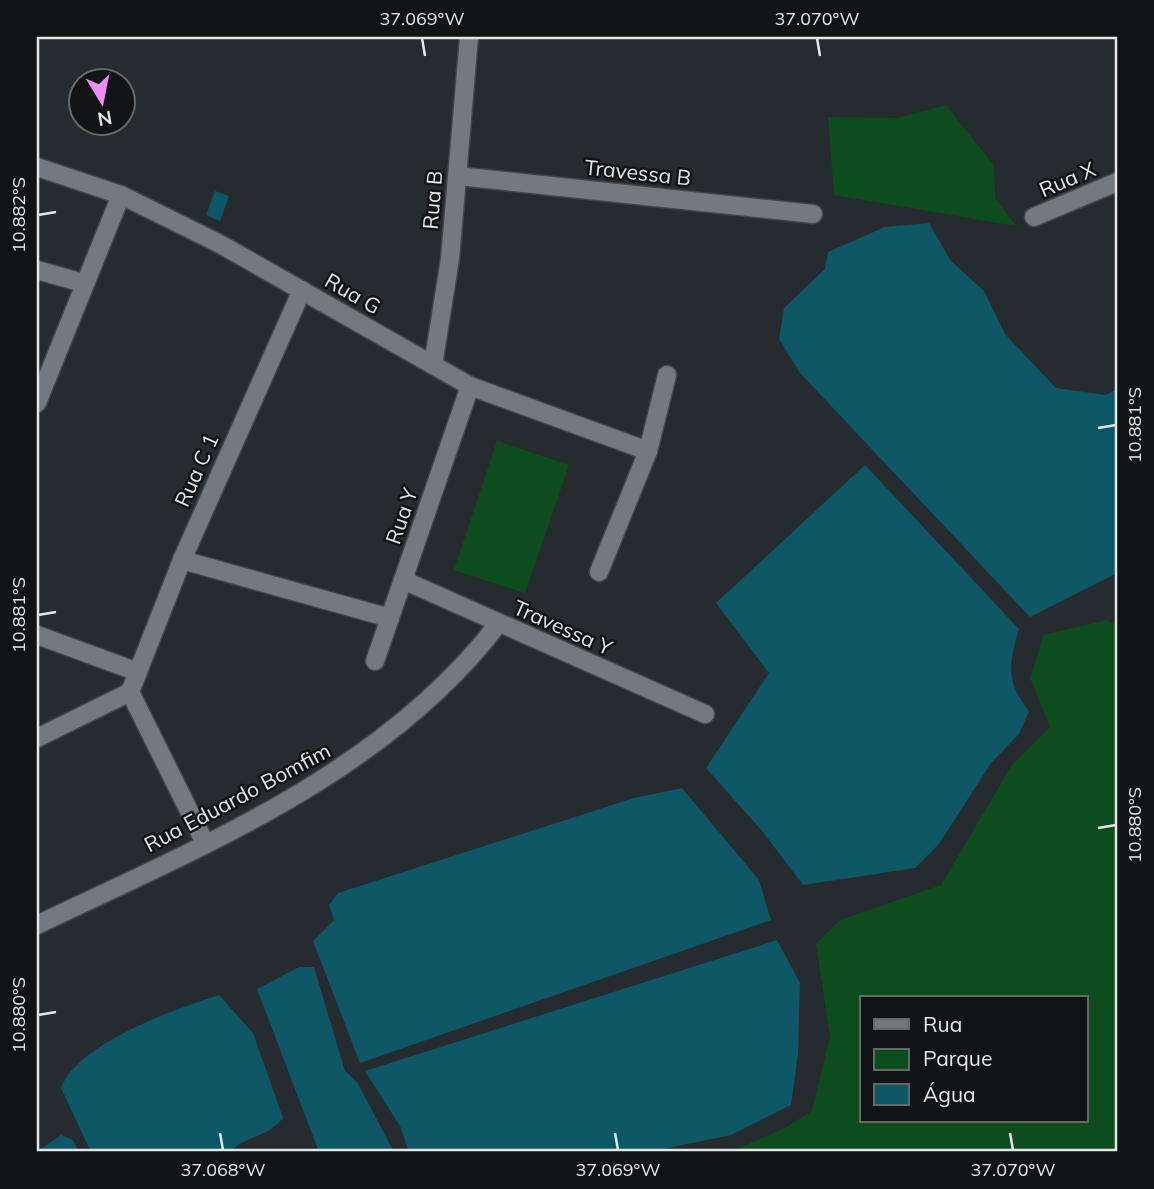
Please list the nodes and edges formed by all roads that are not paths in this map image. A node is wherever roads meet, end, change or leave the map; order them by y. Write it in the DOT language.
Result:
graph roads {
  1 [pos="469,37"];
  2 [pos="37,167"];
  3 [pos="458,176"];
  4 [pos="1117,182"];
  5 [pos="121,195"];
  6 [pos="813,214"];
  7 [pos="1034,217"];
  8 [pos="37,271"];
  9 [pos="83,283"];
  10 [pos="302,290"];
  11 [pos="432,365"];
  12 [pos="667,375"];
  13 [pos="470,386"];
  14 [pos="37,403"];
  15 [pos="648,451"];
  16 [pos="182,560"];
  17 [pos="599,572"];
  18 [pos="404,580"];
  19 [pos="390,618"];
  20 [pos="498,624"];
  21 [pos="37,635"];
  22 [pos="375,661"];
  23 [pos="138,672"];
  24 [pos="130,692"];
  25 [pos="705,714"];
  26 [pos="37,738"];
  27 [pos="205,842"];
  28 [pos="37,925"];
  1 -- 3 [label="street, Rua B"];
  2 -- 5 [label="street, Rua G"];
  3 -- 6 [label="street, Travessa B"];
  3 -- 11 [label="street, Rua B"];
  4 -- 7 [label="street, Rua X"];
  5 -- 9 [label="street"];
  5 -- 10 [label="street, Rua G"];
  8 -- 9 [label="street"];
  9 -- 14 [label="street"];
  10 -- 11 [label="street, Rua G"];
  10 -- 16 [label="street, Rua C 1"];
  11 -- 13 [label="street, Rua G"];
  12 -- 15 [label="street"];
  13 -- 15 [label="street, Rua G"];
  13 -- 18 [label="street, Rua Y"];
  15 -- 17 [label="street"];
  16 -- 19 [label="street"];
  16 -- 23 [label="street, Rua C 1"];
  18 -- 19 [label="street, Rua Y"];
  18 -- 20 [label="street, Travessa Y"];
  19 -- 22 [label="street, Rua Y"];
  20 -- 25 [label="street, Travessa Y"];
  20 -- 27 [label="street, Rua Eduardo Bomfim"];
  21 -- 23 [label="street"];
  23 -- 24 [label="street, Rua C 1"];
  24 -- 26 [label="street"];
  24 -- 27 [label="street"];
  27 -- 28 [label="street, Rua Eduardo Bomfim"];
}
